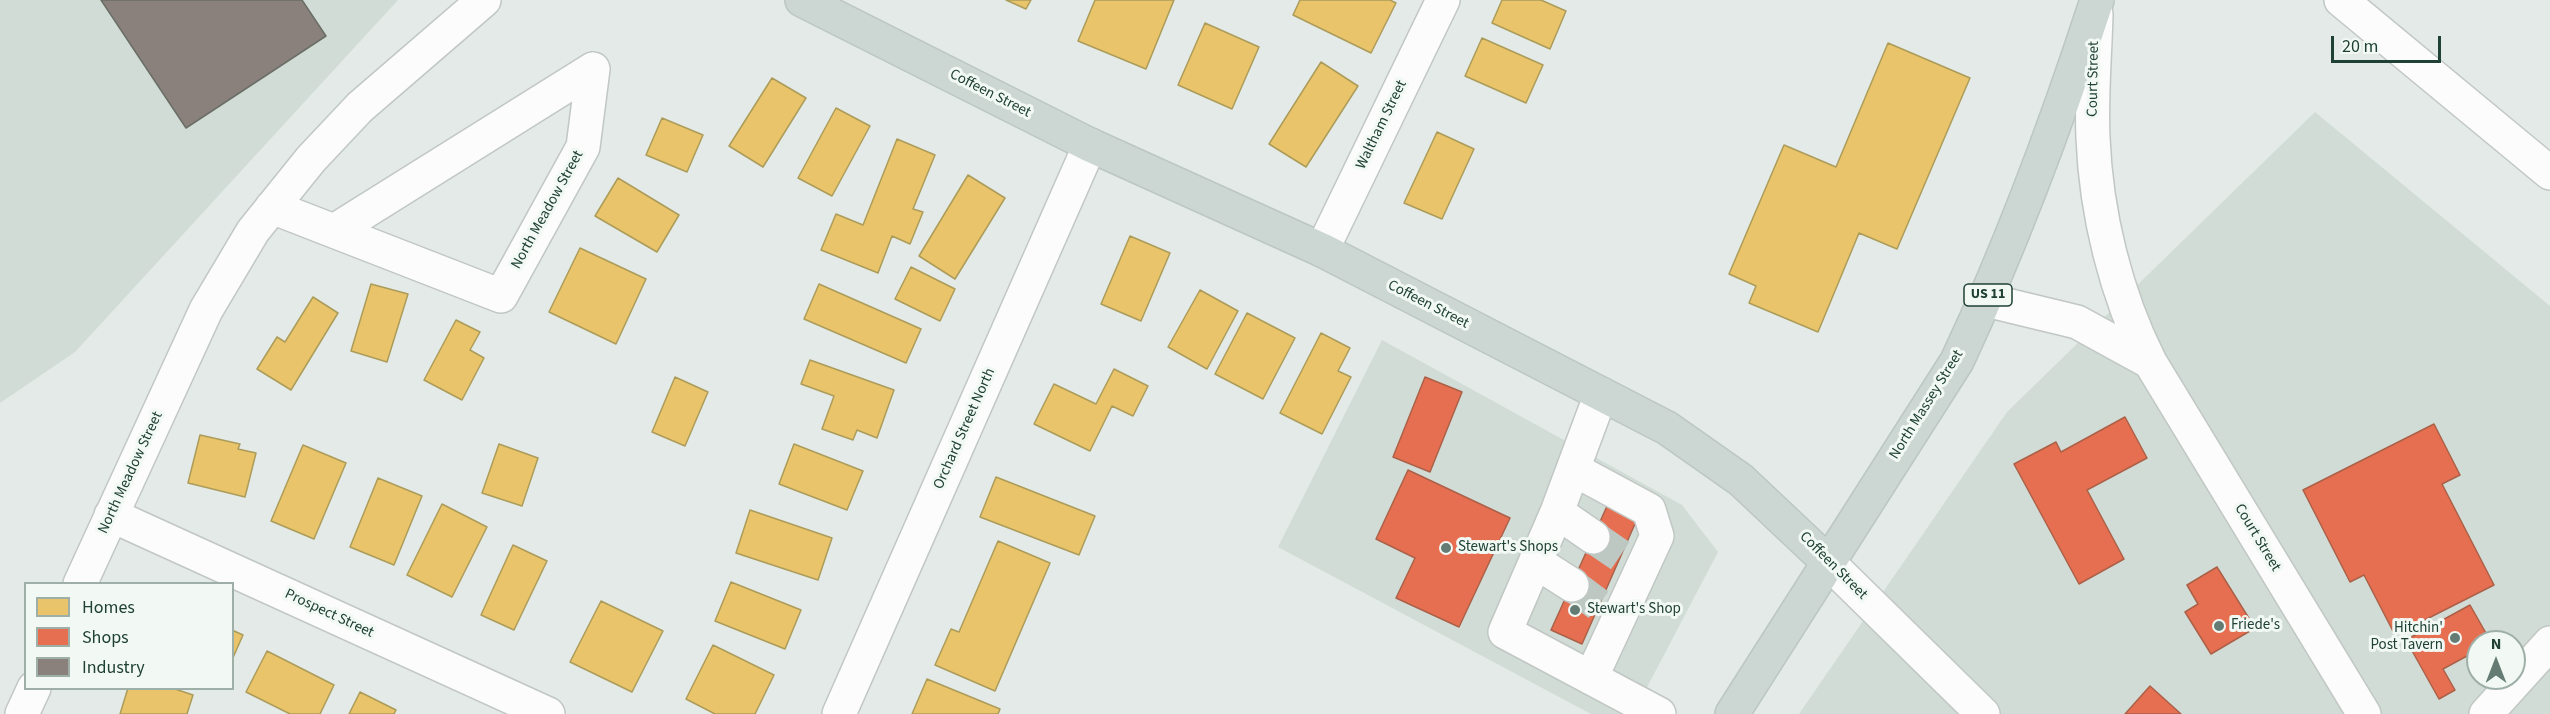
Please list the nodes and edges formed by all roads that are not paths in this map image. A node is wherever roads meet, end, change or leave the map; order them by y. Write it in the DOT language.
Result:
graph roads {
  1 [pos="484,0"];
  2 [pos="802,0"];
  3 [pos="1443,0"];
  4 [pos="2341,0"];
  5 [pos="2096,1"];
  6 [pos="1090,145"];
  7 [pos="2550,173"];
  8 [pos="272,207"];
  9 [pos="334,231"];
  10 [pos="1322,250"];
  11 [pos="1986,300"];
  12 [pos="2150,363"];
  13 [pos="1601,394"];
  14 [pos="1573,469"];
  15 [pos="1557,512"];
  16 [pos="111,515"];
  17 [pos="1593,537"];
  18 [pos="1536,562"];
  19 [pos="1828,562"];
  20 [pos="81,582"];
  21 [pos="1572,585"];
  22 [pos="2550,643"];
  23 [pos="1591,678"];
  24 [pos="33,690"];
  25 [pos="22,714"];
  26 [pos="548,714"];
  27 [pos="839,714"];
  28 [pos="1659,714"];
  29 [pos="1732,714"];
  30 [pos="1983,714"];
  31 [pos="2364,714"];
  32 [pos="2486,714"];
  1 -- 8 [label="street, North Meadow Street"];
  2 -- 6 [label="main road, Coffeen Street"];
  3 -- 10 [label="street, Waltham Street"];
  4 -- 7 [label="street"];
  5 -- 11 [label="main road, North Massey Street / US 11"];
  5 -- 12 [label="street, Court Street"];
  6 -- 10 [label="main road, Coffeen Street"];
  6 -- 27 [label="street, Orchard Street North"];
  8 -- 9 [label="street, North Meadow Street"];
  8 -- 16 [label="street, North Meadow Street"];
  9 -- 9 [label="street, North Meadow Street"];
  10 -- 13 [label="main road, Coffeen Street"];
  11 -- 12 [label="street, Court Street"];
  11 -- 19 [label="main road, North Massey Street / US 11"];
  12 -- 31 [label="street, Court Street"];
  13 -- 14 [label="street"];
  13 -- 19 [label="main road, Coffeen Street"];
  14 -- 15 [label="street"];
  14 -- 23 [label="street"];
  15 -- 17 [label="street"];
  15 -- 18 [label="street"];
  16 -- 20 [label="street, North Meadow Street"];
  16 -- 26 [label="street, Prospect Street"];
  18 -- 21 [label="street"];
  18 -- 23 [label="street"];
  19 -- 29 [label="main road, North Massey Street / US 11"];
  19 -- 30 [label="street, Coffeen Street"];
  22 -- 32 [label="street"];
  23 -- 28 [label="street"];
  24 -- 25 [label="street"];
}
